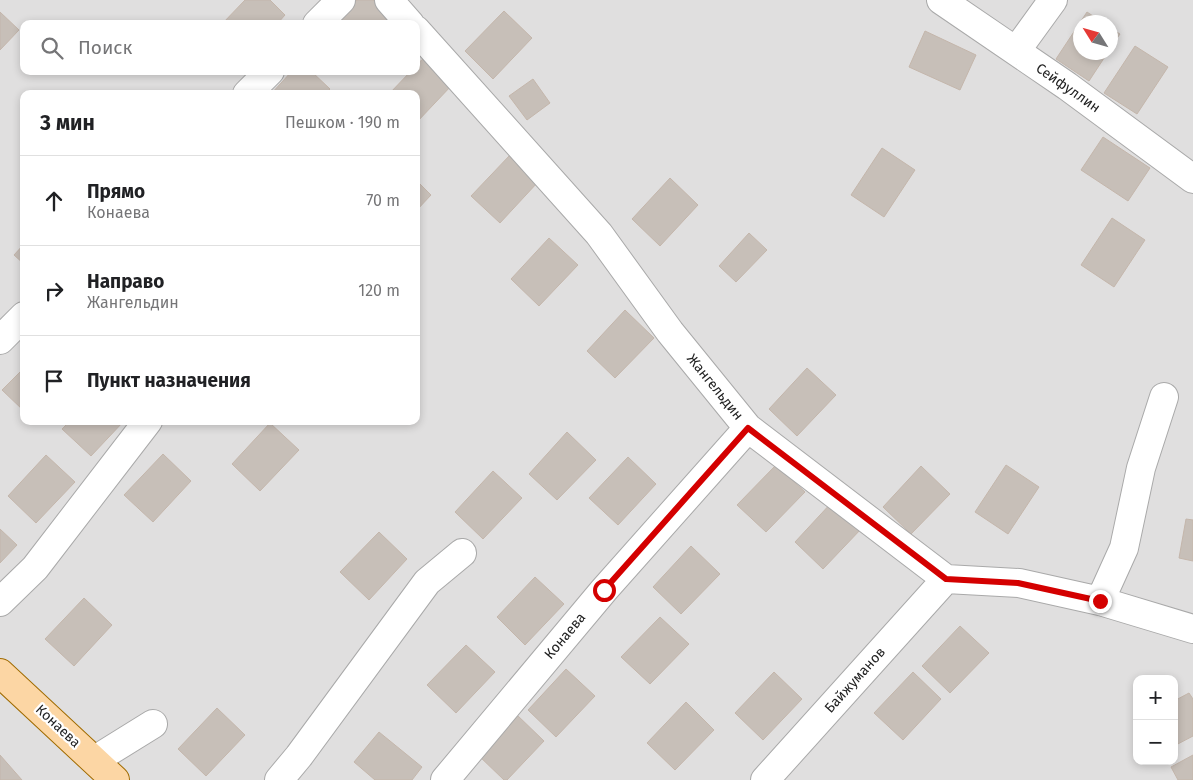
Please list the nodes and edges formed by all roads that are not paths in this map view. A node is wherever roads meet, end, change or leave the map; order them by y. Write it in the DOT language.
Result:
graph roads {
  1 [pos="341,0"];
  2 [pos="389,0"];
  3 [pos="941,0"];
  4 [pos="1053,0"];
  5 [pos="321,20"];
  6 [pos="406,20"];
  7 [pos="420,34"];
  8 [pos="1016,51"];
  9 [pos="266,75"];
  10 [pos="251,90"];
  11 [pos="1193,179"];
  12 [pos="20,320"];
  13 [pos="0,340"];
  14 [pos="1164,397"];
  15 [pos="145,425"];
  16 [pos="748,428"];
  17 [pos="462,553"];
  18 [pos="946,579"];
  19 [pos="1100,601"];
  20 [pos="0,602"];
  21 [pos="1193,629"];
  22 [pos="0,673"];
  23 [pos="153,724"];
  24 [pos="95,760"];
  25 [pos="115,780"];
  26 [pos="279,780"];
  27 [pos="445,780"];
  28 [pos="765,780"];
  1 -- 5 [label="street"];
  2 -- 6 [label="street"];
  3 -- 8 [label="street, Сейфуллин"];
  4 -- 8 [label="street"];
  7 -- 16 [label="street, Жангельдин"];
  8 -- 11 [label="street, Сейфуллин"];
  9 -- 10 [label="street"];
  12 -- 13 [label="street"];
  14 -- 19 [label="street"];
  15 -- 20 [label="street"];
  16 -- 18 [label="street, Жангельдин"];
  16 -- 27 [label="street, Конаева"];
  17 -- 26 [label="street"];
  18 -- 19 [label="street"];
  18 -- 28 [label="street, Байжуманов"];
  19 -- 21 [label="street"];
  22 -- 24 [label="main road, Конаева"];
  23 -- 24 [label="street"];
  24 -- 25 [label="main road, Конаева"];
}
